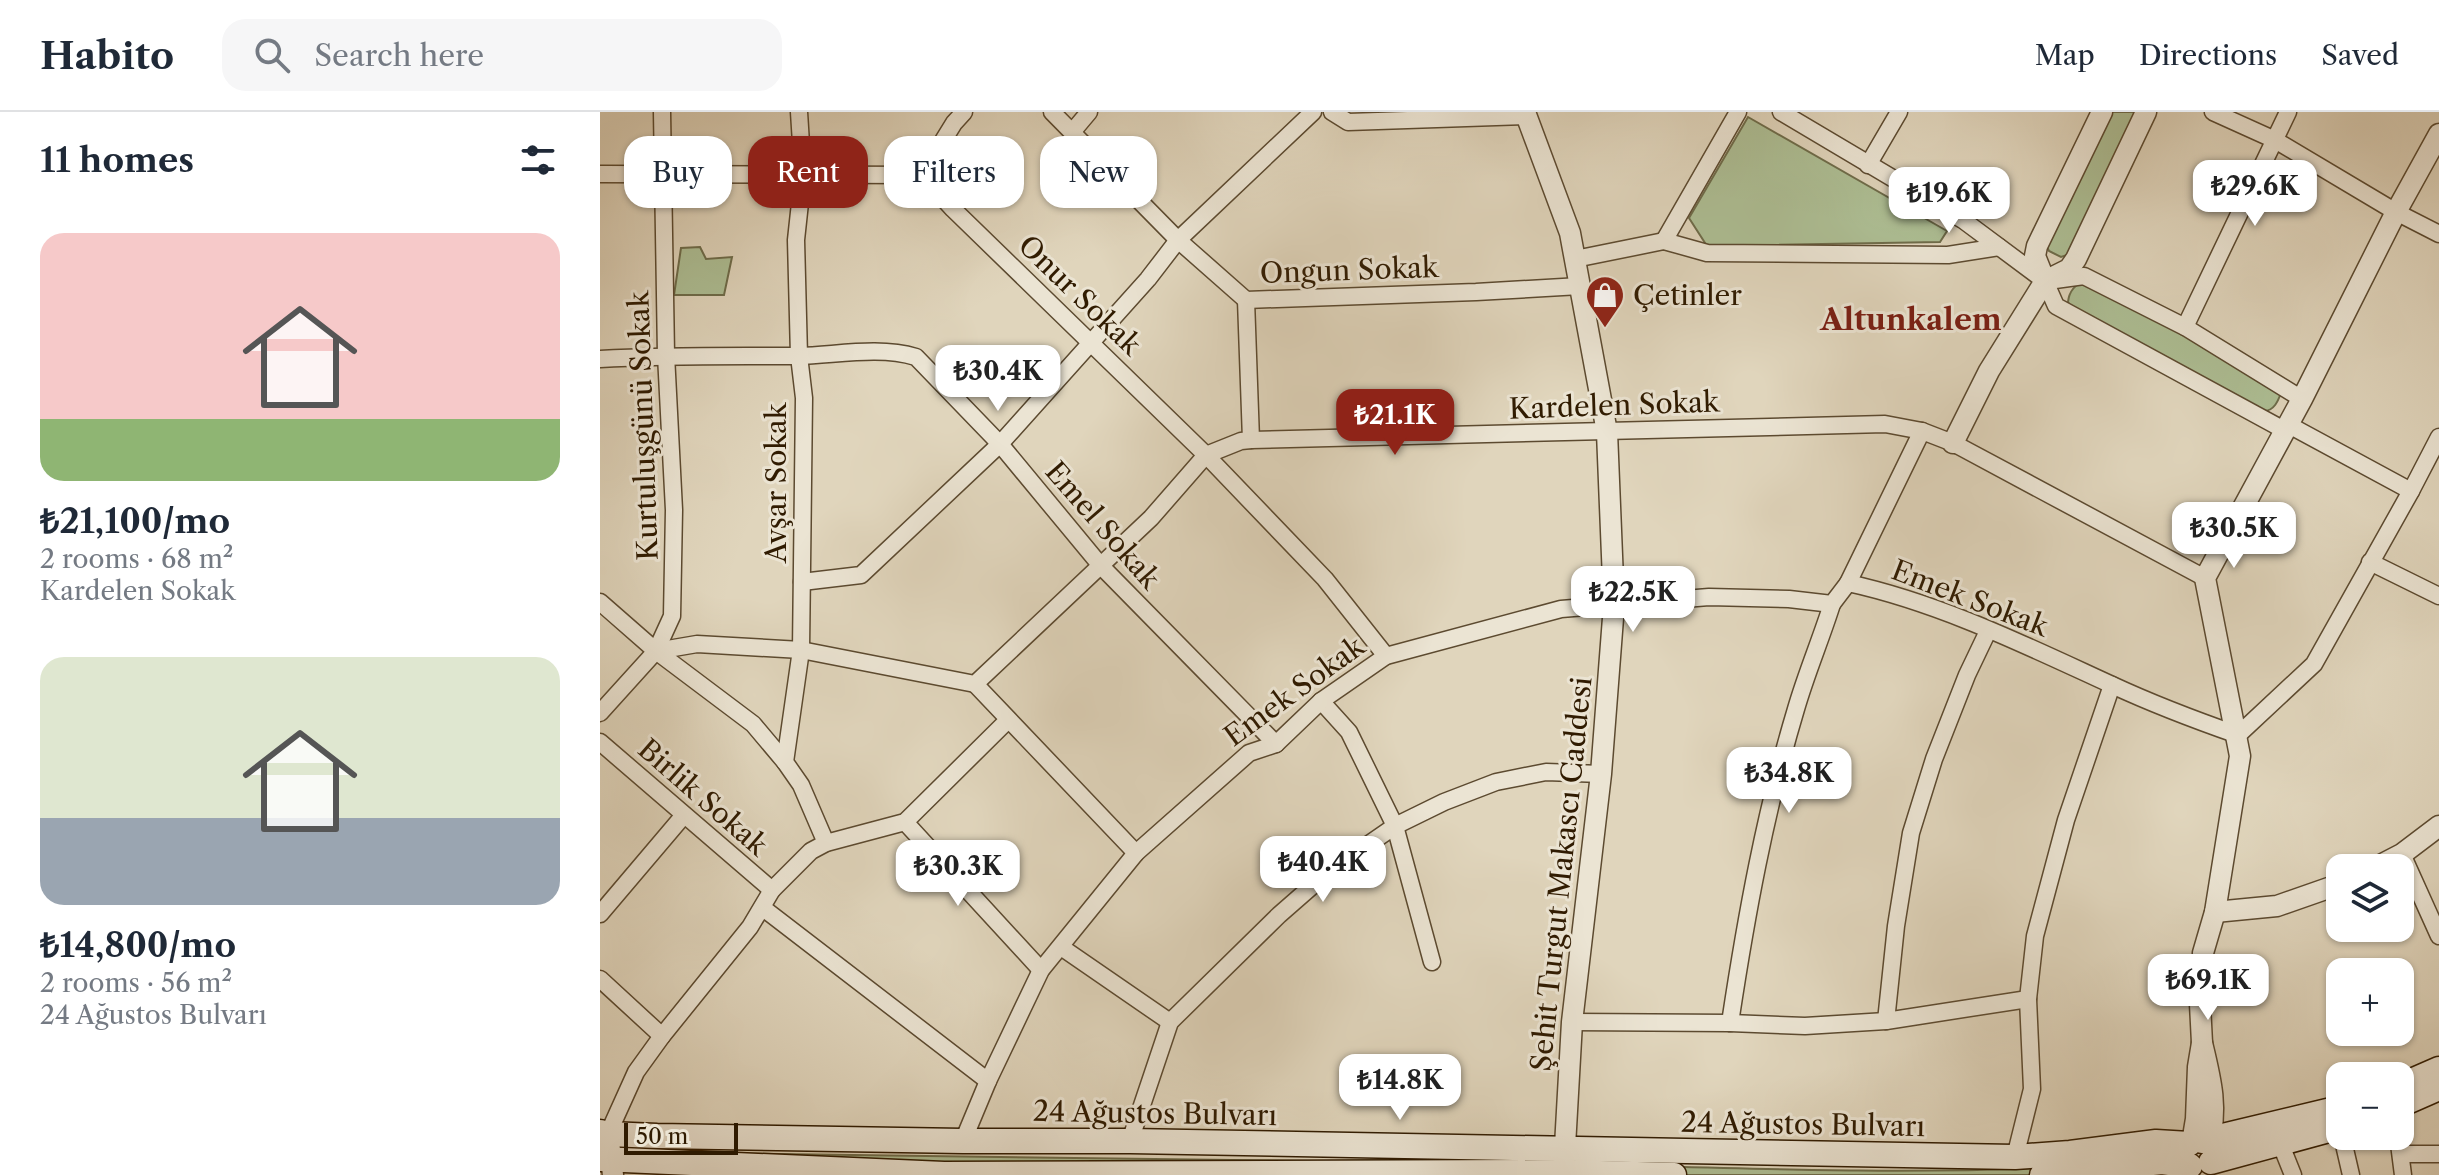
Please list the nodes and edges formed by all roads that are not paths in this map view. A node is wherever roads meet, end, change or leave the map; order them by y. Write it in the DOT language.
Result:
graph roads {
  1 [pos="662,112"];
  2 [pos="799,112"];
  3 [pos="964,112"];
  4 [pos="1052,112"];
  5 [pos="1089,112"];
  6 [pos="1313,112"];
  7 [pos="1332,112"];
  8 [pos="1738,112"];
  9 [pos="1781,112"];
  10 [pos="1899,112"];
  11 [pos="2102,112"];
  12 [pos="2146,112"];
  13 [pos="2213,112"];
  14 [pos="2288,112"];
  15 [pos="1526,114"];
  16 [pos="1073,131"];
  17 [pos="2439,134"];
  18 [pos="662,136"];
  19 [pos="801,136"];
  20 [pos="946,136"];
  21 [pos="2275,140"];
  22 [pos="1868,165"];
  23 [pos="600,174"];
  24 [pos="624,174"];
  25 [pos="664,208"];
  26 [pos="799,208"];
  27 [pos="952,208"];
  28 [pos="2396,212"];
  29 [pos="2439,234"];
  30 [pos="1178,240"];
  31 [pos="1664,241"];
  32 [pos="1999,247"];
  33 [pos="1575,259"];
  34 [pos="2045,281"];
  35 [pos="1580,286"];
  36 [pos="1246,300"];
  37 [pos="2185,327"];
  38 [pos="1090,341"];
  39 [pos="666,355"];
  40 [pos="799,356"];
  41 [pos="600,359"];
  42 [pos="2302,399"];
  43 [pos="2286,427"];
  44 [pos="1922,431"];
  45 [pos="1607,432"];
  46 [pos="2439,437"];
  47 [pos="1251,440"];
  48 [pos="1953,443"];
  49 [pos="1000,444"];
  50 [pos="1206,455"];
  51 [pos="2411,491"];
  52 [pos="2370,562"];
  53 [pos="1101,566"];
  54 [pos="2205,578"];
  55 [pos="802,582"];
  56 [pos="1848,583"];
  57 [pos="2439,596"];
  58 [pos="600,602"];
  59 [pos="1832,604"];
  60 [pos="1614,605"];
  61 [pos="1988,631"];
  62 [pos="801,650"];
  63 [pos="656,651"];
  64 [pos="1386,656"];
  65 [pos="975,684"];
  66 [pos="2112,685"];
  67 [pos="1321,701"];
  68 [pos="600,713"];
  69 [pos="1008,720"];
  70 [pos="2238,735"];
  71 [pos="600,742"];
  72 [pos="1276,744"];
  73 [pos="785,762"];
  74 [pos="1601,774"];
  75 [pos="684,815"];
  76 [pos="905,822"];
  77 [pos="1395,826"];
  78 [pos="2439,826"];
  79 [pos="826,843"];
  80 [pos="1136,853"];
  81 [pos="2402,854"];
  82 [pos="2414,881"];
  83 [pos="2326,889"];
  84 [pos="772,890"];
  85 [pos="763,908"];
  86 [pos="2215,912"];
  87 [pos="600,914"];
  88 [pos="2439,936"];
  89 [pos="1061,947"];
  90 [pos="1432,962"];
  91 [pos="1041,970"];
  92 [pos="600,979"];
  93 [pos="2028,999"];
  94 [pos="1886,1021"];
  95 [pos="1170,1022"];
  96 [pos="1572,1022"];
  97 [pos="1730,1023"];
  98 [pos="662,1036"];
  99 [pos="2439,1069"];
  100 [pos="2414,1080"];
  101 [pos="988,1081"];
  102 [pos="2439,1088"];
  103 [pos="2414,1099"];
  104 [pos="2326,1112"];
  105 [pos="2326,1131"];
  106 [pos="604,1133"];
  107 [pos="963,1141"];
  108 [pos="1130,1141"];
  109 [pos="2281,1145"];
  110 [pos="2345,1150"];
  111 [pos="2401,1150"];
  112 [pos="2402,1154"];
  113 [pos="2439,1154"];
  114 [pos="2199,1156"];
  115 [pos="2015,1157"];
  116 [pos="1564,1160"];
  117 [pos="608,1165"];
  118 [pos="944,1175"];
  119 [pos="1674,1175"];
  120 [pos="2042,1175"];
  121 [pos="2293,1175"];
  122 [pos="2351,1175"];
  123 [pos="2403,1175"];
  1 -- 18 [label="street, Kurtuluşgünü Sokak"];
  2 -- 19 [label="street, Avşar Sokak"];
  3 -- 20 [label="street"];
  4 -- 16 [label="street, Ongun Sokak"];
  5 -- 16 [label="street"];
  6 -- 30 [label="street"];
  7 -- 15 [label="street"];
  8 -- 31 [label="street"];
  9 -- 22 [label="street"];
  10 -- 22 [label="street"];
  11 -- 34 [label="street"];
  12 -- 34 [label="street"];
  13 -- 21 [label="street"];
  14 -- 21 [label="street"];
  15 -- 33 [label="street, Şehit Turgut Makascı Caddesi"];
  16 -- 30 [label="street, Ongun Sokak"];
  17 -- 28 [label="street"];
  21 -- 28 [label="street"];
  21 -- 37 [label="street"];
  22 -- 32 [label="street"];
  23 -- 24 [label="street"];
  25 -- 39 [label="street, Kurtuluşgünü Sokak"];
  26 -- 40 [label="street, Avşar Sokak"];
  27 -- 38 [label="street, Onur Sokak"];
  28 -- 29 [label="street"];
  28 -- 42 [label="street"];
  30 -- 36 [label="street, Ongun Sokak"];
  30 -- 38 [label="street"];
  31 -- 32 [label="street"];
  31 -- 33 [label="street"];
  32 -- 34 [label="street"];
  33 -- 35 [label="street, Şehit Turgut Makascı Caddesi"];
  34 -- 37 [label="street"];
  34 -- 43 [label="street"];
  34 -- 48 [label="street"];
  35 -- 36 [label="street, Ongun Sokak"];
  35 -- 45 [label="street, Şehit Turgut Makascı Caddesi"];
  36 -- 47 [label="street"];
  37 -- 42 [label="street"];
  38 -- 49 [label="street"];
  38 -- 50 [label="street, Onur Sokak"];
  39 -- 40 [label="street, Emel Sokak"];
  39 -- 41 [label="street, Emel Sokak"];
  39 -- 63 [label="street, Kurtuluşgünü Sokak"];
  40 -- 49 [label="street, Emel Sokak"];
  40 -- 55 [label="street, Avşar Sokak"];
  42 -- 43 [label="street"];
  43 -- 51 [label="street"];
  43 -- 54 [label="street"];
  44 -- 45 [label="street, Kardelen Sokak"];
  44 -- 48 [label="street, Kardelen Sokak"];
  44 -- 56 [label="street"];
  45 -- 47 [label="street, Kardelen Sokak"];
  45 -- 60 [label="street, Şehit Turgut Makascı Caddesi"];
  46 -- 51 [label="street"];
  47 -- 50 [label="street, Kardelen Sokak"];
  48 -- 54 [label="street, Kardelen Sokak"];
  49 -- 53 [label="street, Emel Sokak"];
  49 -- 55 [label="street"];
  50 -- 53 [label="street, Kardelen Sokak"];
  50 -- 64 [label="street, Onur Sokak"];
  51 -- 52 [label="street"];
  52 -- 57 [label="street"];
  52 -- 70 [label="street"];
  53 -- 65 [label="street, Kardelen Sokak"];
  53 -- 72 [label="street, Emel Sokak"];
  54 -- 70 [label="street"];
  55 -- 62 [label="street, Avşar Sokak"];
  56 -- 59 [label="street, Emek Sokak"];
  56 -- 61 [label="street, Emek Sokak"];
  58 -- 63 [label="street"];
  59 -- 60 [label="street, Emek Sokak"];
  59 -- 97 [label="street"];
  60 -- 64 [label="street, Emek Sokak"];
  60 -- 74 [label="street, Şehit Turgut Makascı Caddesi"];
  61 -- 66 [label="street, Emek Sokak"];
  61 -- 94 [label="street"];
  62 -- 63 [label="street"];
  62 -- 65 [label="street"];
  62 -- 73 [label="street, Avşar Sokak"];
  63 -- 68 [label="street, Kurtuluşgünü Sokak"];
  63 -- 73 [label="street"];
  64 -- 67 [label="street, Emek Sokak"];
  65 -- 69 [label="street"];
  66 -- 70 [label="street, Emek Sokak"];
  66 -- 93 [label="street"];
  67 -- 72 [label="street, Emek Sokak"];
  67 -- 77 [label="street"];
  69 -- 76 [label="street"];
  69 -- 80 [label="street"];
  70 -- 86 [label="street"];
  71 -- 75 [label="street, Birlik Sokak"];
  72 -- 80 [label="street, Emek Sokak"];
  73 -- 79 [label="street"];
  74 -- 77 [label="street"];
  74 -- 96 [label="street, Şehit Turgut Makascı Caddesi"];
  75 -- 84 [label="street, Birlik Sokak"];
  75 -- 87 [label="street"];
  76 -- 79 [label="street"];
  76 -- 91 [label="street"];
  77 -- 90 [label="street"];
  77 -- 95 [label="street"];
  78 -- 81 [label="street"];
  79 -- 84 [label="street"];
  80 -- 89 [label="street, Emek Sokak"];
  82 -- 88 [label="street"];
  83 -- 86 [label="street"];
  84 -- 85 [label="street"];
  85 -- 98 [label="street"];
  85 -- 101 [label="street"];
  86 -- 114 [label="street"];
  89 -- 91 [label="street, Emek Sokak"];
  89 -- 95 [label="street"];
  91 -- 101 [label="street, Emek Sokak"];
  92 -- 98 [label="street"];
  93 -- 94 [label="street"];
  93 -- 115 [label="street"];
  94 -- 97 [label="street"];
  95 -- 108 [label="street"];
  96 -- 97 [label="street"];
  96 -- 116 [label="street, Şehit Turgut Makascı Caddesi"];
  98 -- 106 [label="street"];
  99 -- 100 [label="main road"];
  101 -- 107 [label="street, Emek Sokak"];
  102 -- 103 [label="main road"];
  104 -- 114 [label="main road, 24 Ağustos Bulvarı"];
  105 -- 109 [label="main road, 24 Ağustos Bulvarı"];
  106 -- 107 [label="main road, 24 Ağustos Bulvarı"];
  106 -- 117 [label="street"];
  107 -- 108 [label="main road, 24 Ağustos Bulvarı"];
  108 -- 116 [label="main road, 24 Ağustos Bulvarı"];
  109 -- 114 [label="main road, 24 Ağustos Bulvarı"];
  109 -- 121 [label="street"];
  110 -- 122 [label="street"];
  111 -- 112 [label="street"];
  112 -- 113 [label="street"];
  112 -- 123 [label="street"];
  114 -- 115 [label="main road, 24 Ağustos Bulvarı"];
  114 -- 120 [label="main road, 24 Ağustos Bulvarı"];
  115 -- 116 [label="main road, 24 Ağustos Bulvarı"];
  116 -- 118 [label="main road, 24 Ağustos Bulvarı"];
  116 -- 119 [label="main road, 24 Ağustos Bulvarı"];
  117 -- 118 [label="main road, 24 Ağustos Bulvarı"];
}
